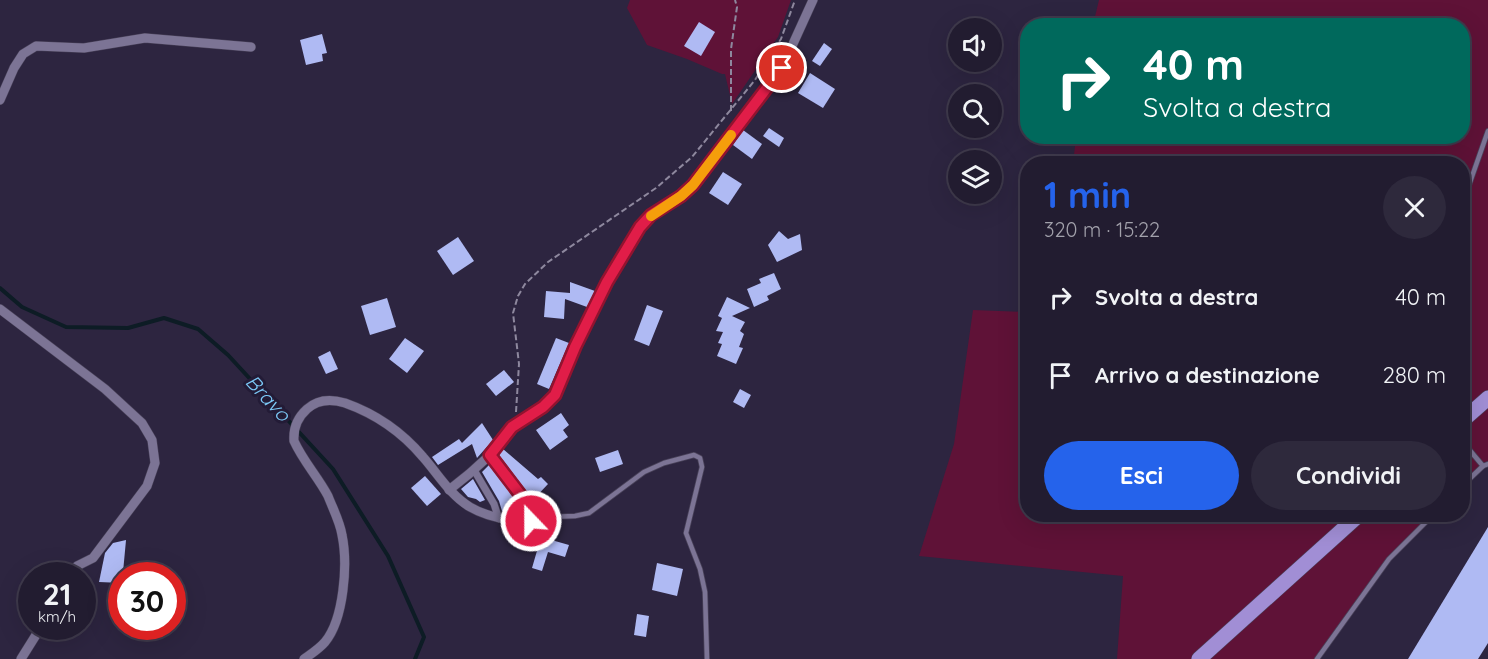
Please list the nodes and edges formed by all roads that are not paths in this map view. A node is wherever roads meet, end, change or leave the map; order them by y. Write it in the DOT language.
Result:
graph roads {
  1 [pos="813,0"];
  2 [pos="251,47"];
  3 [pos="0,100"];
  4 [pos="1488,131"];
  5 [pos="1470,182"];
  6 [pos="0,309"];
  7 [pos="1484,404"];
  8 [pos="1470,415"];
  9 [pos="1470,449"];
  10 [pos="490,455"];
  11 [pos="1486,465"];
  12 [pos="474,470"];
  13 [pos="1470,479"];
  14 [pos="449,490"];
  15 [pos="499,519"];
  16 [pos="531,521"];
  17 [pos="1351,522"];
  18 [pos="1426,522"];
  19 [pos="84,562"];
  20 [pos="33,640"];
  21 [pos="21,659"];
  22 [pos="304,659"];
  23 [pos="707,659"];
  24 [pos="1198,659"];
  25 [pos="1317,659"];
  1 -- 10 [label="street"];
  2 -- 3 [label="street"];
  4 -- 5 [label="lane"];
  6 -- 19 [label="street"];
  7 -- 8 [label="main road"];
  9 -- 11 [label="lane"];
  10 -- 12 [label="street"];
  10 -- 16 [label="street"];
  11 -- 13 [label="lane"];
  12 -- 14 [label="street"];
  12 -- 15 [label="street"];
  14 -- 15 [label="street"];
  14 -- 22 [label="street"];
  15 -- 16 [label="street"];
  16 -- 23 [label="lane"];
  17 -- 24 [label="main road"];
  18 -- 25 [label="lane"];
  20 -- 21 [label="street"];
}
